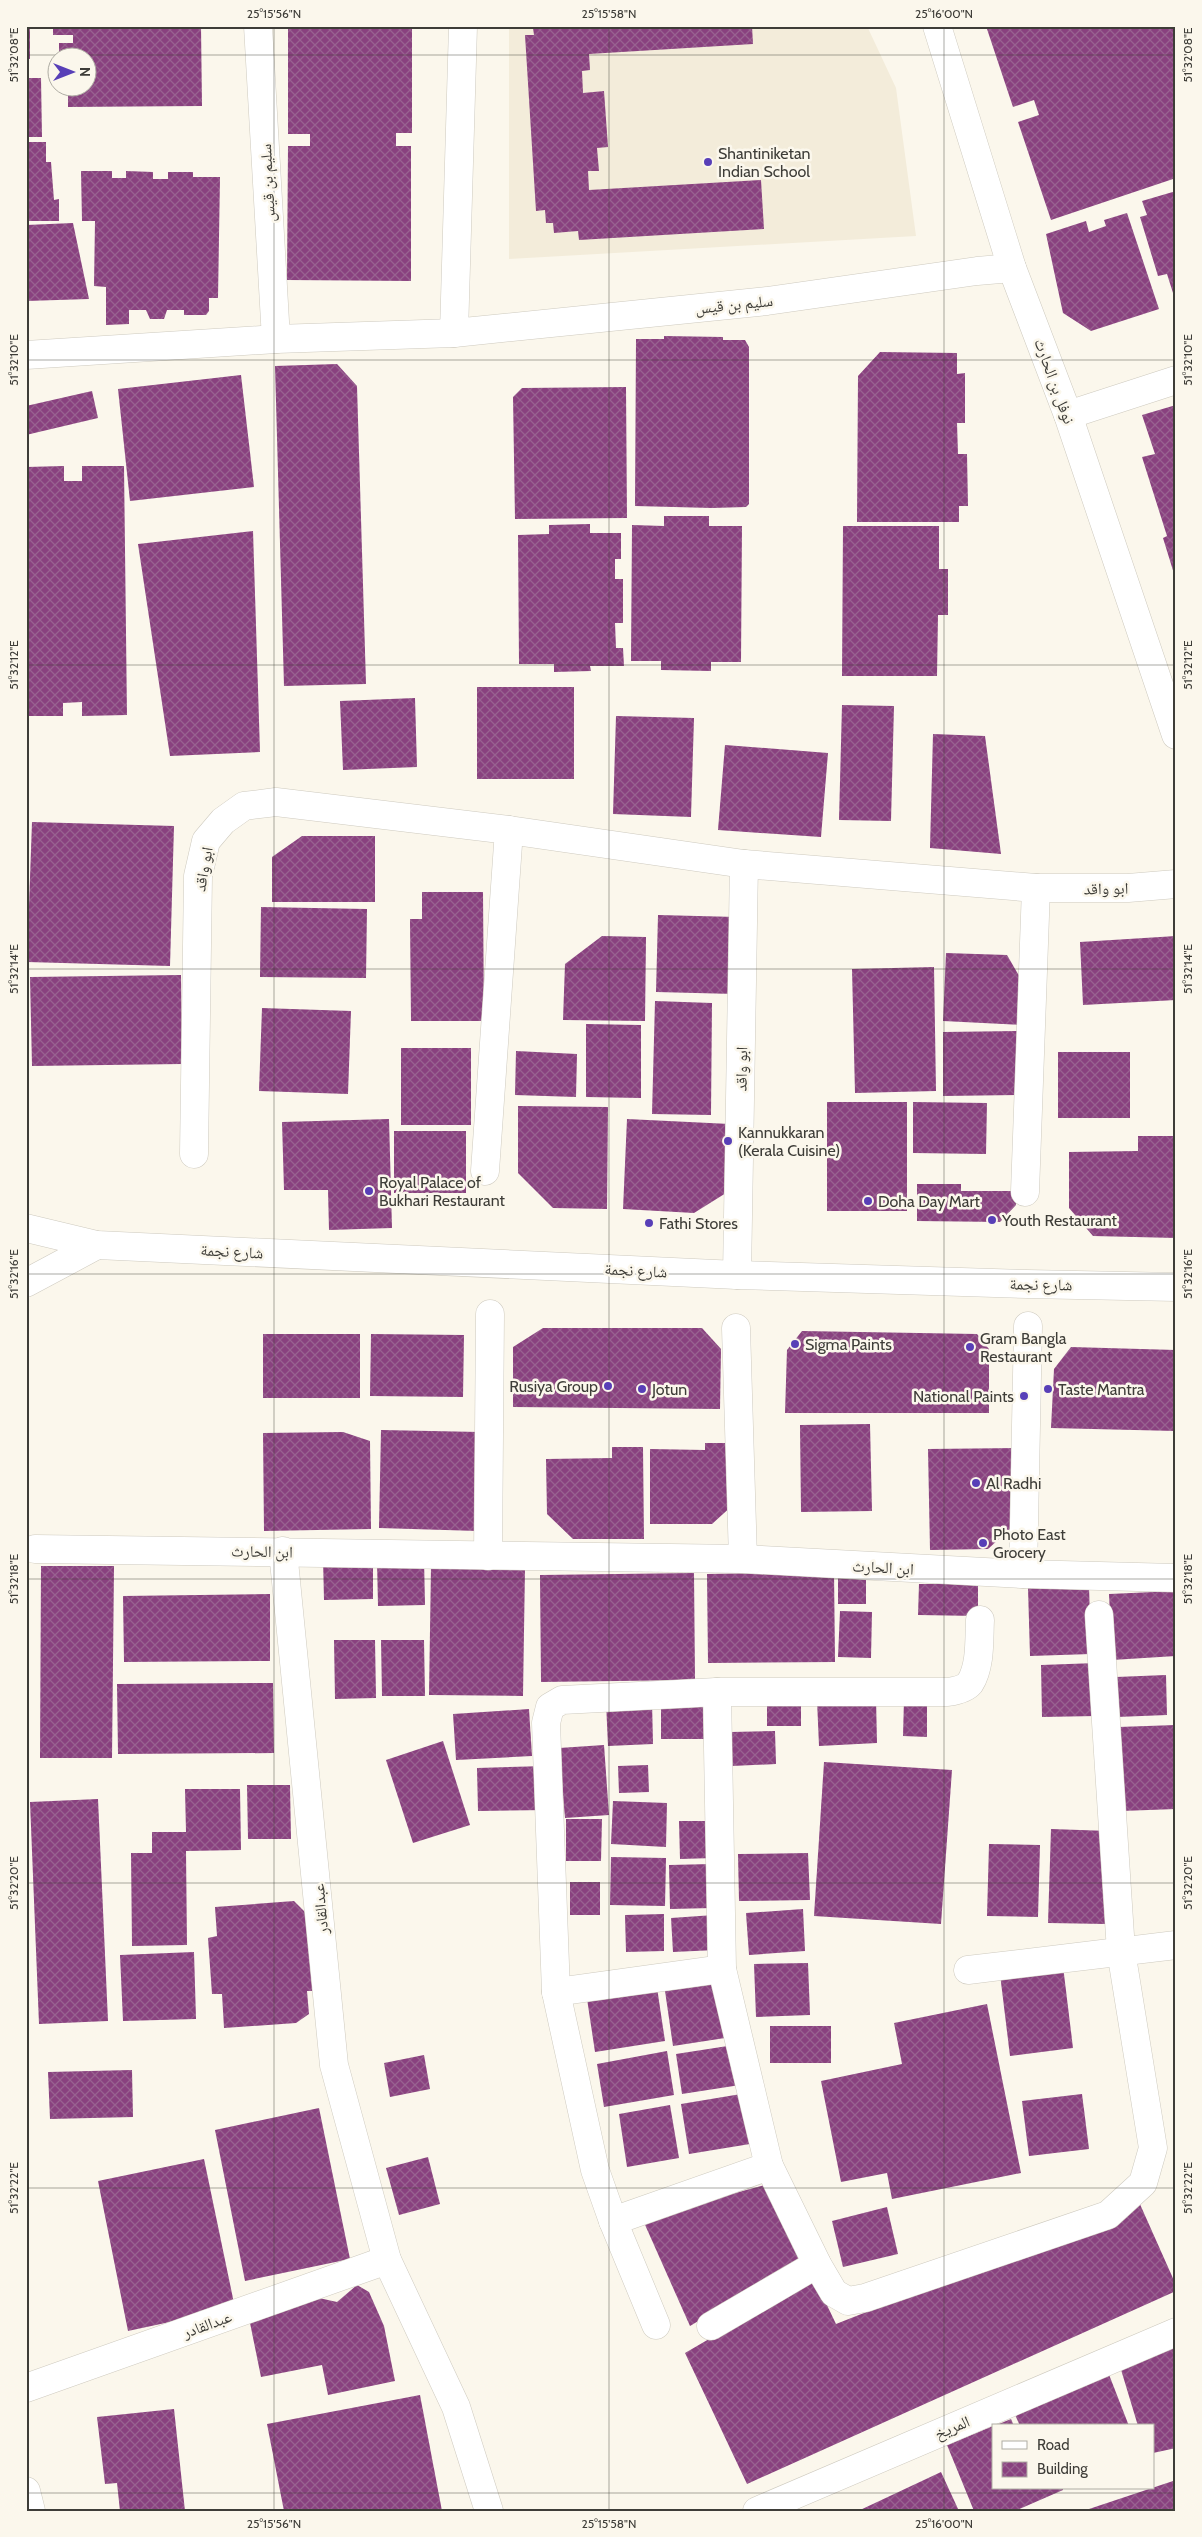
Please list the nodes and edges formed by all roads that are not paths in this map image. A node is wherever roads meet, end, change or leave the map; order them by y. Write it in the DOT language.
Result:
graph roads {
  1 [pos="258,26"];
  2 [pos="463,26"];
  3 [pos="937,26"];
  4 [pos="1012,268"];
  5 [pos="454,333"];
  6 [pos="276,340"];
  7 [pos="26,355"];
  8 [pos="1176,380"];
  9 [pos="1068,415"];
  10 [pos="1174,723"];
  11 [pos="509,830"];
  12 [pos="744,864"];
  13 [pos="1176,884"];
  14 [pos="1036,888"];
  15 [pos="194,1154"];
  16 [pos="485,1172"];
  17 [pos="1025,1192"];
  18 [pos="26,1228"];
  19 [pos="97,1245"];
  20 [pos="737,1274"];
  21 [pos="26,1283"];
  22 [pos="1176,1287"];
  23 [pos="490,1314"];
  24 [pos="1028,1326"];
  25 [pos="736,1328"];
  26 [pos="35,1549"];
  27 [pos="283,1552"];
  28 [pos="488,1556"];
  29 [pos="743,1559"];
  30 [pos="1023,1574"];
  31 [pos="1176,1578"];
  32 [pos="1099,1615"];
  33 [pos="980,1620"];
  34 [pos="717,1692"];
  35 [pos="1176,1945"];
  36 [pos="1121,1951"];
  37 [pos="722,1969"];
  38 [pos="968,1970"];
  39 [pos="556,1992"];
  40 [pos="769,2166"];
  41 [pos="613,2221"];
  42 [pos="387,2260"];
  43 [pos="817,2264"];
  44 [pos="656,2325"];
  45 [pos="711,2326"];
  46 [pos="1176,2332"];
  47 [pos="26,2388"];
  48 [pos="26,2491"];
  49 [pos="760,2510"];
  50 [pos="31,2511"];
  51 [pos="489,2511"];
  1 -- 6 [label="street, سليم بن قيس"];
  2 -- 5 [label="street"];
  3 -- 4 [label="street, نوفل بن الحارث"];
  4 -- 5 [label="street, سليم بن قيس"];
  4 -- 9 [label="street, نوفل بن الحارث"];
  5 -- 6 [label="street, سليم بن قيس"];
  6 -- 7 [label="street, سليم بن قيس"];
  8 -- 9 [label="street"];
  9 -- 10 [label="street, نوفل بن الحارث"];
  11 -- 12 [label="street, ابو واقد"];
  11 -- 15 [label="street, ابو واقد"];
  11 -- 16 [label="street"];
  12 -- 14 [label="street, ابو واقد"];
  12 -- 20 [label="street, ابو واقد"];
  13 -- 14 [label="street, ابو واقد"];
  14 -- 17 [label="street"];
  18 -- 19 [label="street, شارع نجمة"];
  19 -- 20 [label="street, شارع نجمة"];
  19 -- 21 [label="street"];
  20 -- 22 [label="street, شارع نجمة"];
  23 -- 28 [label="street"];
  24 -- 30 [label="street"];
  25 -- 29 [label="street"];
  26 -- 27 [label="street, ابن الحارث"];
  27 -- 28 [label="street, ابن الحارث"];
  27 -- 42 [label="street, عبدالقادر"];
  28 -- 29 [label="street, ابن الحارث"];
  29 -- 30 [label="street, ابن الحارث"];
  30 -- 31 [label="street, ابن الحارث"];
  32 -- 36 [label="street"];
  33 -- 34 [label="street"];
  34 -- 37 [label="street"];
  34 -- 39 [label="street"];
  35 -- 36 [label="street"];
  36 -- 38 [label="street"];
  36 -- 43 [label="street"];
  37 -- 39 [label="street"];
  37 -- 40 [label="street"];
  39 -- 41 [label="street"];
  40 -- 41 [label="street"];
  40 -- 43 [label="street"];
  41 -- 44 [label="street"];
  42 -- 47 [label="street, عبدالقادر"];
  42 -- 51 [label="street, عبدالقادر"];
  43 -- 45 [label="street"];
  46 -- 49 [label="street, المريخ"];
  48 -- 50 [label="street"];
}
